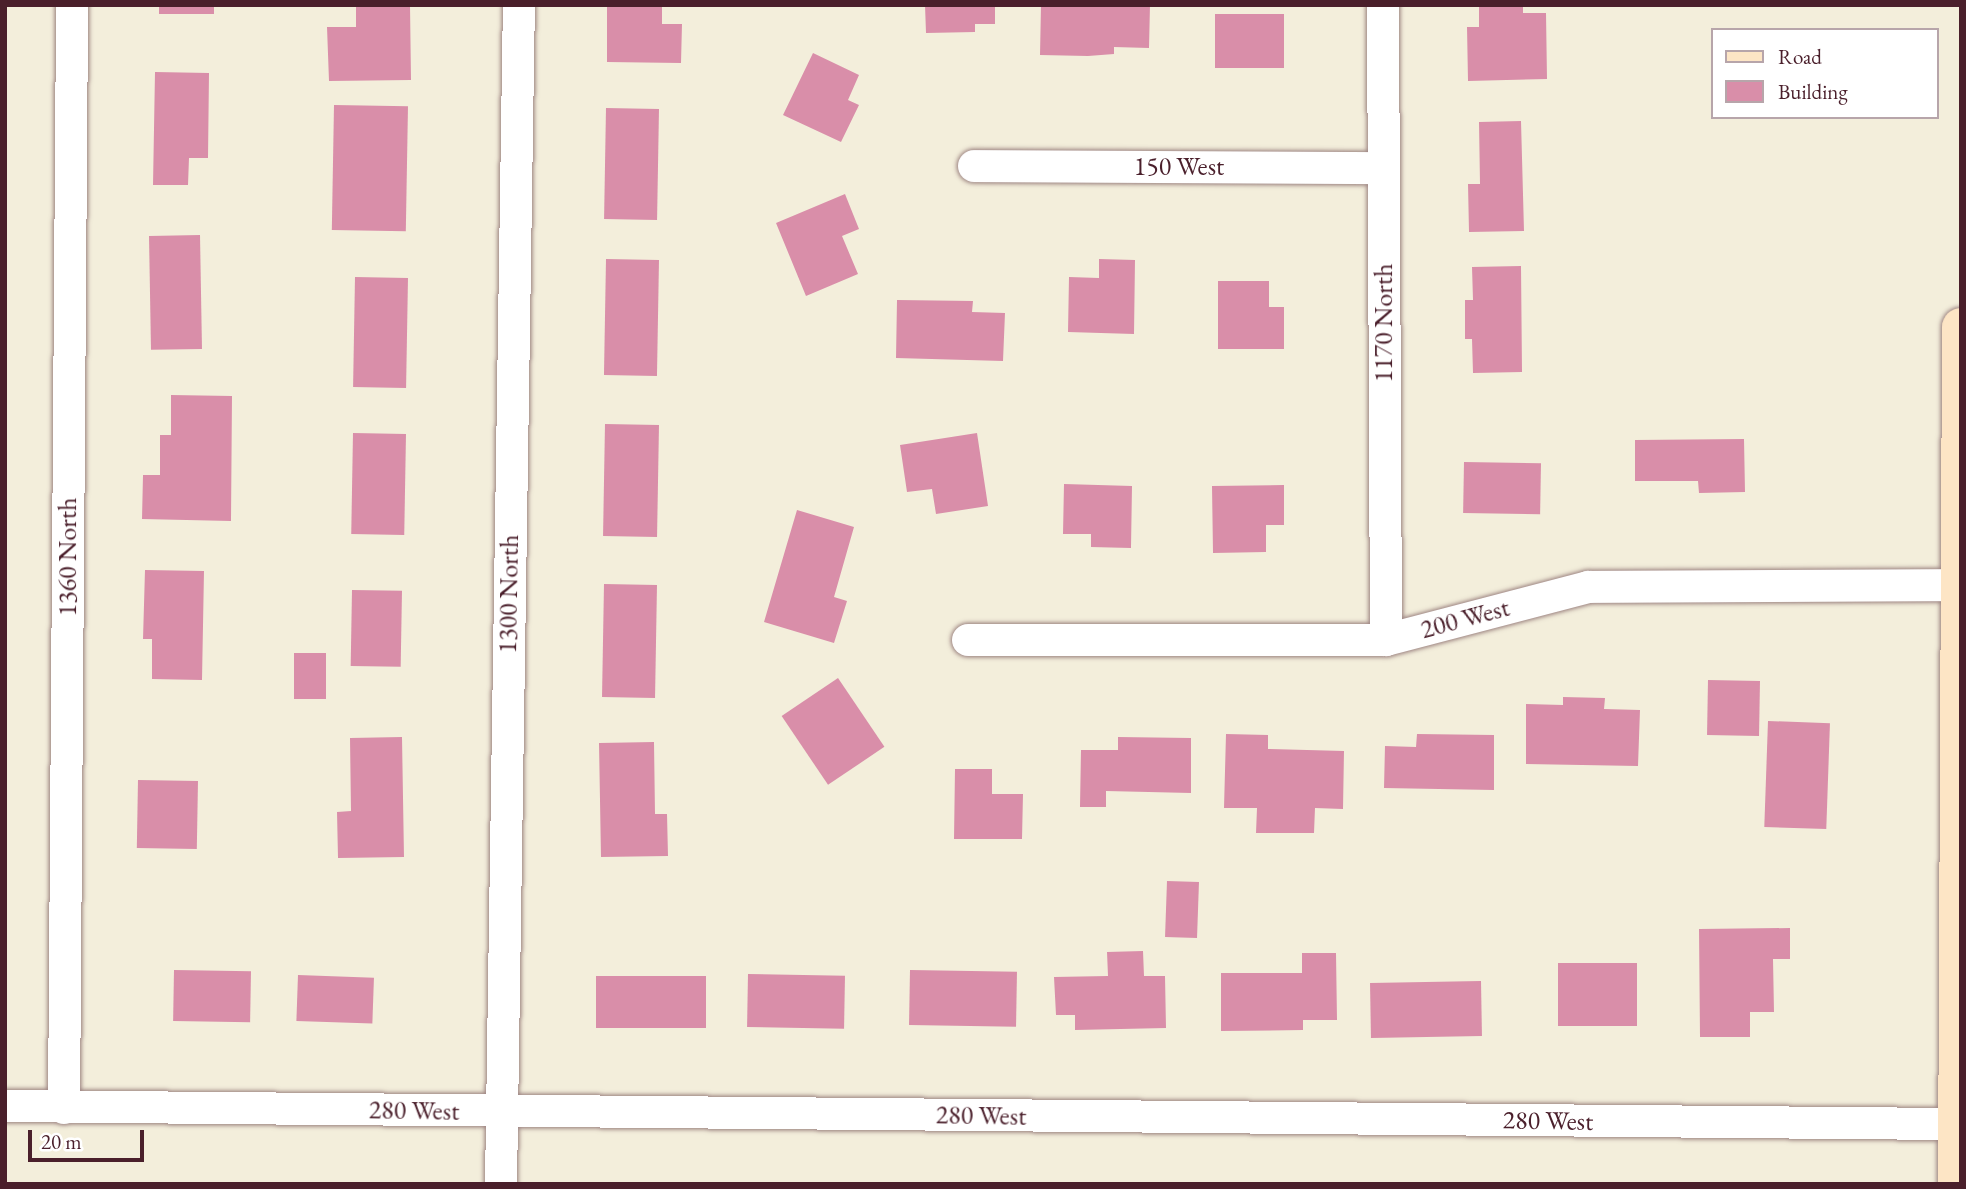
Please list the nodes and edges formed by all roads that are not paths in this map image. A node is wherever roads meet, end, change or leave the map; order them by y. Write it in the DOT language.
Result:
graph roads {
  1 [pos="72,5"];
  2 [pos="519,5"];
  3 [pos="1383,5"];
  4 [pos="974,166"];
  5 [pos="1384,168"];
  6 [pos="1961,327"];
  7 [pos="1960,585"];
  8 [pos="968,640"];
  9 [pos="1386,640"];
  10 [pos="5,1107"];
  11 [pos="64,1108"];
  12 [pos="501,1112"];
  13 [pos="1957,1124"];
  14 [pos="501,1184"];
  15 [pos="1957,1184"];
  1 -- 11 [label="street, 1360 North"];
  2 -- 12 [label="street, 1300 North"];
  3 -- 5 [label="street, 1170 North"];
  4 -- 5 [label="street, 150 West"];
  5 -- 9 [label="street, 1170 North"];
  6 -- 7 [label="main road"];
  7 -- 9 [label="street, 200 West"];
  7 -- 13 [label="main road"];
  8 -- 9 [label="street, 200 West"];
  10 -- 11 [label="street, 280 West"];
  11 -- 12 [label="street, 280 West"];
  12 -- 13 [label="street, 280 West"];
  12 -- 14 [label="street, 1300 North"];
  13 -- 15 [label="main road"];
}
